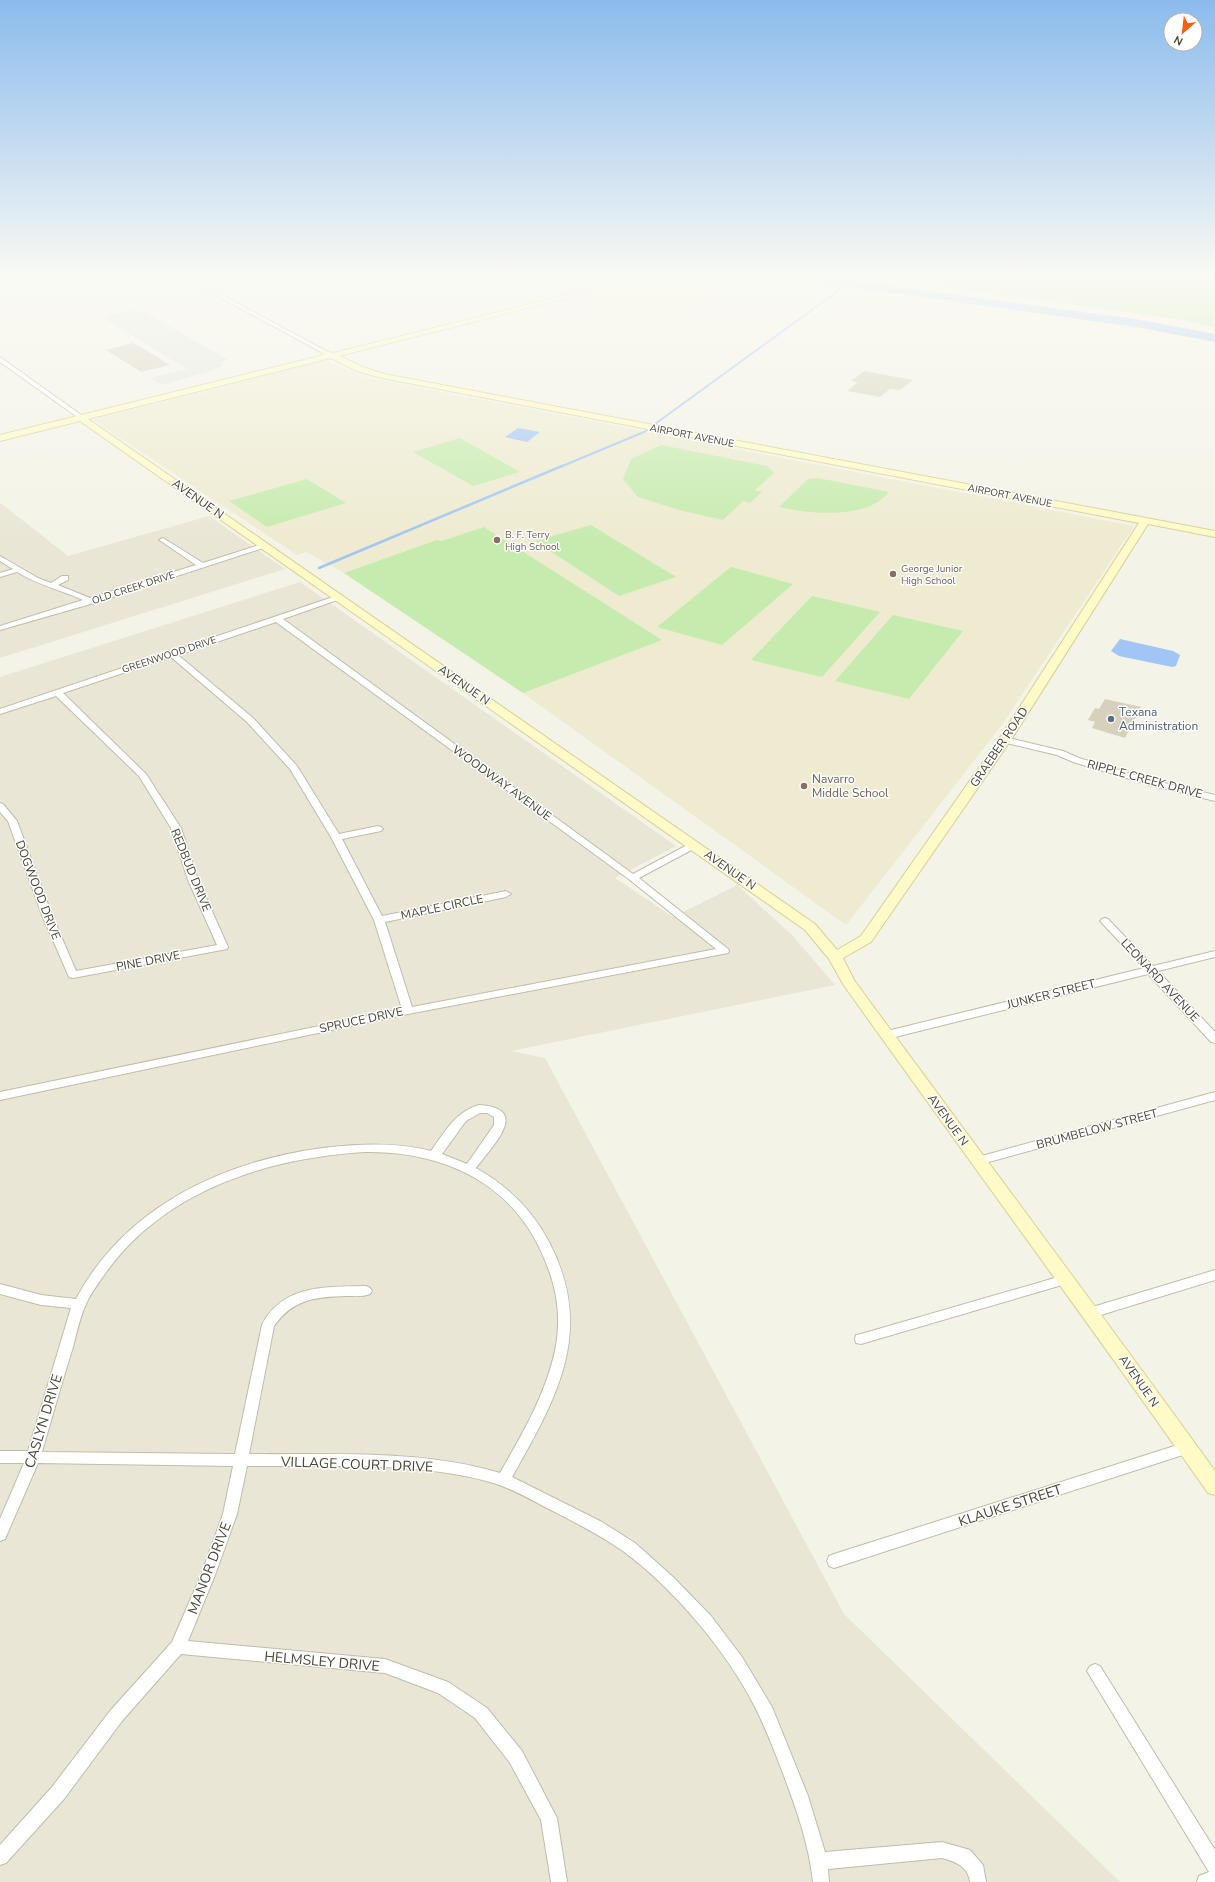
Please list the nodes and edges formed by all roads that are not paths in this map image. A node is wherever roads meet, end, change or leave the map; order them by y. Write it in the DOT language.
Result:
graph roads {
  1 [pos="11,367"];
  2 [pos="276,367"];
  3 [pos="354,367"];
  4 [pos="79,416"];
  5 [pos="0,432"];
  6 [pos="0,438"];
  7 [pos="1145,521"];
  8 [pos="1215,534"];
  9 [pos="163,540"];
  10 [pos="265,546"];
  11 [pos="0,558"];
  12 [pos="201,565"];
  13 [pos="17,570"];
  14 [pos="0,575"];
  15 [pos="65,578"];
  16 [pos="52,585"];
  17 [pos="339,598"];
  18 [pos="91,601"];
  19 [pos="277,619"];
  20 [pos="0,628"];
  21 [pos="171,653"];
  22 [pos="57,692"];
  23 [pos="0,712"];
  24 [pos="1009,741"];
  25 [pos="1215,798"];
  26 [pos="0,806"];
  27 [pos="378,829"];
  28 [pos="336,837"];
  29 [pos="694,845"];
  30 [pos="633,878"];
  31 [pos="506,894"];
  32 [pos="378,920"];
  33 [pos="1105,921"];
  34 [pos="223,947"];
  35 [pos="724,950"];
  36 [pos="1215,954"];
  37 [pos="835,957"];
  38 [pos="1149,970"];
  39 [pos="72,976"];
  40 [pos="408,1011"];
  41 [pos="887,1035"];
  42 [pos="1215,1039"];
  43 [pos="0,1096"];
  44 [pos="1215,1096"];
  45 [pos="434,1156"];
  46 [pos="978,1161"];
  47 [pos="469,1169"];
  48 [pos="1215,1275"];
  49 [pos="1065,1280"];
  50 [pos="0,1289"];
  51 [pos="366,1291"];
  52 [pos="80,1304"];
  53 [pos="1092,1313"];
  54 [pos="861,1338"];
  55 [pos="1187,1448"];
  56 [pos="0,1457"];
  57 [pos="32,1459"];
  58 [pos="242,1461"];
  59 [pos="503,1480"];
  60 [pos="1215,1487"];
  61 [pos="0,1535"];
  62 [pos="834,1562"];
  63 [pos="178,1647"];
  64 [pos="1095,1670"];
  65 [pos="0,1857"];
  66 [pos="820,1861"];
  67 [pos="1215,1866"];
  68 [pos="1215,1878"];
  69 [pos="559,1882"];
  70 [pos="821,1882"];
  71 [pos="978,1882"];
  72 [pos="1205,1882"];
  1 -- 4 [label="street"];
  2 -- 4 [label="street"];
  3 -- 7 [label="street, AIRPORT AVENUE"];
  4 -- 5 [label="street"];
  4 -- 6 [label="street"];
  4 -- 10 [label="street, AVENUE N"];
  7 -- 8 [label="street, AIRPORT AVENUE"];
  7 -- 24 [label="street, GRAEBER ROAD"];
  9 -- 12 [label="street"];
  10 -- 12 [label="street, OLD CREEK DRIVE"];
  10 -- 17 [label="street, AVENUE N"];
  11 -- 13 [label="street"];
  12 -- 18 [label="street, OLD CREEK DRIVE"];
  13 -- 14 [label="street"];
  13 -- 16 [label="street"];
  15 -- 16 [label="street"];
  16 -- 18 [label="street"];
  17 -- 19 [label="street, GREENWOOD DRIVE"];
  17 -- 29 [label="street, AVENUE N"];
  18 -- 20 [label="street, OLD CREEK DRIVE"];
  19 -- 21 [label="street, GREENWOOD DRIVE"];
  19 -- 30 [label="street, WOODWAY AVENUE"];
  21 -- 22 [label="street, GREENWOOD DRIVE"];
  21 -- 28 [label="street"];
  22 -- 23 [label="street, GREENWOOD DRIVE"];
  22 -- 34 [label="street, REDBUD DRIVE"];
  24 -- 25 [label="street, RIPPLE CREEK DRIVE"];
  24 -- 37 [label="street, GRAEBER ROAD"];
  26 -- 39 [label="street, DOGWOOD DRIVE"];
  27 -- 28 [label="street"];
  28 -- 32 [label="street"];
  29 -- 30 [label="street"];
  29 -- 37 [label="street, AVENUE N"];
  30 -- 35 [label="street, WOODWAY AVENUE"];
  31 -- 32 [label="street, MAPLE CIRCLE"];
  32 -- 40 [label="street"];
  33 -- 38 [label="street, LEONARD AVENUE"];
  34 -- 39 [label="street, PINE DRIVE"];
  35 -- 40 [label="street, SPRUCE DRIVE"];
  36 -- 38 [label="street, JUNKER STREET"];
  37 -- 41 [label="street, AVENUE N"];
  38 -- 41 [label="street, JUNKER STREET"];
  38 -- 42 [label="street, LEONARD AVENUE"];
  40 -- 43 [label="street, SPRUCE DRIVE"];
  41 -- 46 [label="street, AVENUE N"];
  44 -- 46 [label="street, BRUMBELOW STREET"];
  45 -- 47 [label="street, CASLYN DRIVE"];
  45 -- 47 [label="street"];
  45 -- 52 [label="street, CASLYN DRIVE"];
  46 -- 49 [label="street, AVENUE N"];
  47 -- 59 [label="street, CASLYN DRIVE"];
  48 -- 53 [label="street"];
  49 -- 53 [label="street, AVENUE N"];
  49 -- 54 [label="street"];
  50 -- 52 [label="street"];
  51 -- 58 [label="street, MANOR DRIVE"];
  52 -- 57 [label="street, CASLYN DRIVE"];
  53 -- 55 [label="street, AVENUE N"];
  55 -- 60 [label="street, AVENUE N"];
  55 -- 62 [label="street, KLAUKE STREET"];
  56 -- 57 [label="street, VILLAGE COURT DRIVE"];
  57 -- 58 [label="street, VILLAGE COURT DRIVE"];
  57 -- 61 [label="street, CASLYN DRIVE"];
  58 -- 59 [label="street, VILLAGE COURT DRIVE"];
  58 -- 63 [label="street, MANOR DRIVE"];
  59 -- 66 [label="street, VILLAGE COURT DRIVE"];
  63 -- 65 [label="street, MANOR DRIVE"];
  63 -- 69 [label="street, HELMSLEY DRIVE"];
  64 -- 67 [label="street"];
  66 -- 70 [label="street, VILLAGE COURT DRIVE"];
  66 -- 71 [label="street"];
  68 -- 72 [label="street"];
}
